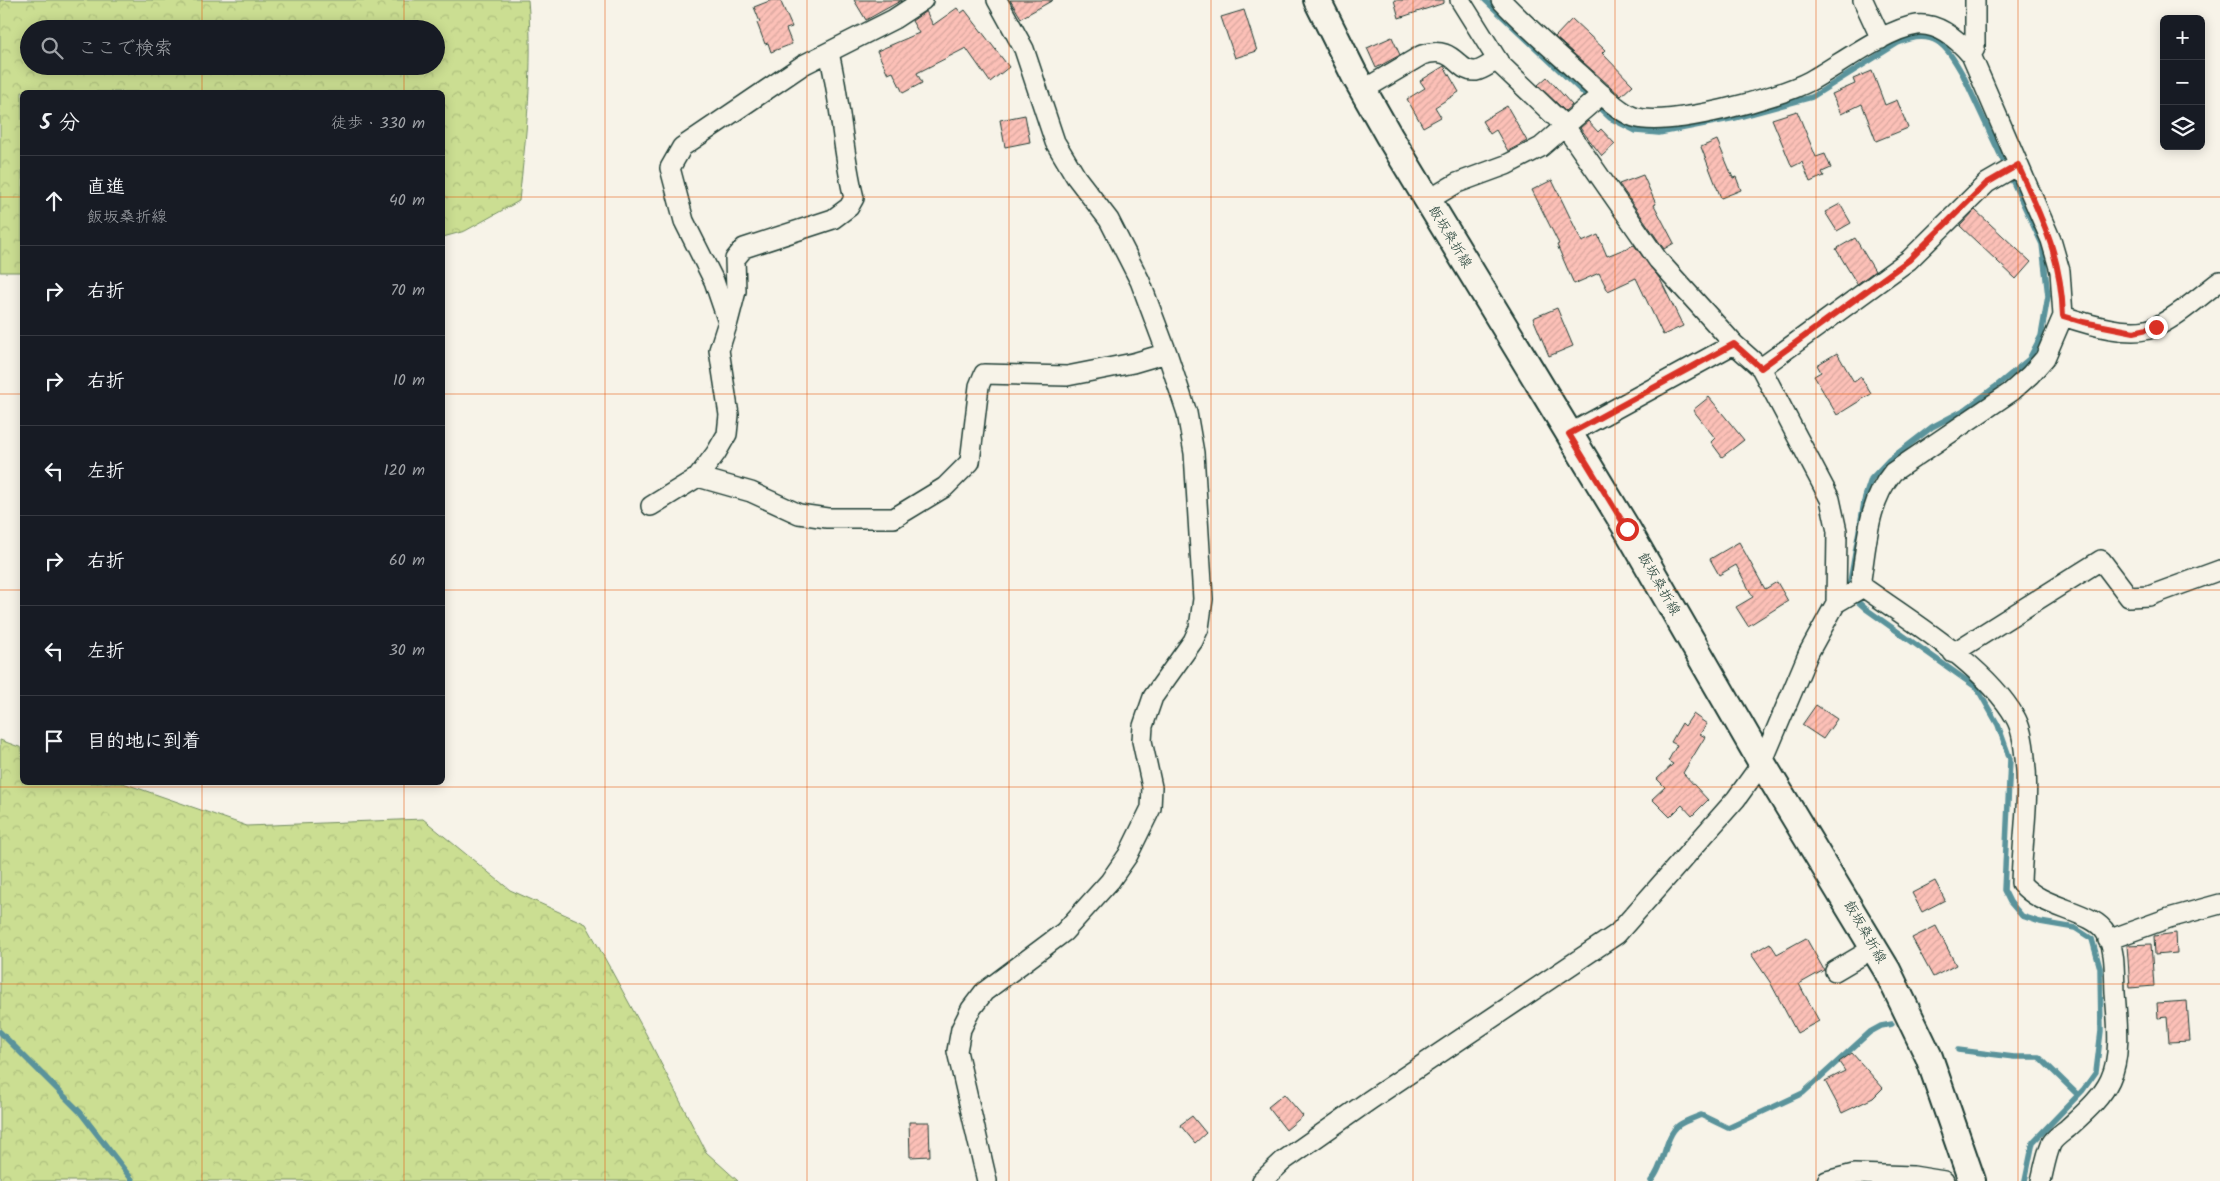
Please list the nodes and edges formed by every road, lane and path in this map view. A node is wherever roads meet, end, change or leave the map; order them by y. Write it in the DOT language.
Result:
graph roads {
  1 [pos="923,0"];
  2 [pos="997,0"];
  3 [pos="1318,0"];
  4 [pos="1460,0"];
  5 [pos="1500,0"];
  6 [pos="1863,0"];
  7 [pos="1975,0"];
  8 [pos="1881,39"];
  9 [pos="829,53"];
  10 [pos="1971,55"];
  11 [pos="1498,60"];
  12 [pos="1363,90"];
  13 [pos="1594,100"];
  14 [pos="1564,125"];
  15 [pos="2009,169"];
  16 [pos="1428,200"];
  17 [pos="2220,280"];
  18 [pos="2063,316"];
  19 [pos="728,322"];
  20 [pos="1734,344"];
  21 [pos="1167,353"];
  22 [pos="1761,368"];
  23 [pos="1569,434"];
  24 [pos="698,477"];
  25 [pos="651,506"];
  26 [pos="2220,570"];
  27 [pos="1850,594"];
  28 [pos="1953,653"];
  29 [pos="1762,763"];
  30 [pos="2220,904"];
  31 [pos="2108,940"];
  32 [pos="1874,948"];
  33 [pos="1835,971"];
  34 [pos="988,1181"];
  35 [pos="1262,1181"];
  36 [pos="1827,1181"];
  37 [pos="1944,1181"];
  38 [pos="1972,1181"];
  39 [pos="2041,1181"];
  1 -- 9 [label="street"];
  2 -- 21 [label="street"];
  3 -- 12 [label="main road, 飯坂桑折線"];
  4 -- 11 [label="street"];
  5 -- 13 [label="street"];
  6 -- 8 [label="street"];
  7 -- 10 [label="street"];
  8 -- 10 [label="street"];
  8 -- 13 [label="street"];
  9 -- 19 [label="street"];
  9 -- 19 [label="street"];
  10 -- 15 [label="street"];
  11 -- 12 [label="street"];
  11 -- 14 [label="street"];
  12 -- 16 [label="main road, 飯坂桑折線"];
  13 -- 14 [label="street"];
  14 -- 16 [label="street"];
  14 -- 20 [label="street"];
  15 -- 18 [label="street"];
  15 -- 22 [label="street"];
  16 -- 23 [label="main road, 飯坂桑折線"];
  17 -- 18 [label="street"];
  18 -- 27 [label="street"];
  19 -- 24 [label="street"];
  20 -- 22 [label="street"];
  20 -- 23 [label="street"];
  21 -- 24 [label="street"];
  21 -- 34 [label="street"];
  22 -- 27 [label="street"];
  23 -- 29 [label="main road, 飯坂桑折線"];
  24 -- 25 [label="street"];
  26 -- 28 [label="street"];
  27 -- 28 [label="street"];
  27 -- 29 [label="street"];
  28 -- 31 [label="street"];
  29 -- 32 [label="main road, 飯坂桑折線"];
  29 -- 35 [label="street"];
  30 -- 31 [label="street"];
  31 -- 39 [label="street"];
  32 -- 33 [label="street"];
  32 -- 38 [label="main road, 飯坂桑折線"];
  36 -- 37 [label="street"];
}
